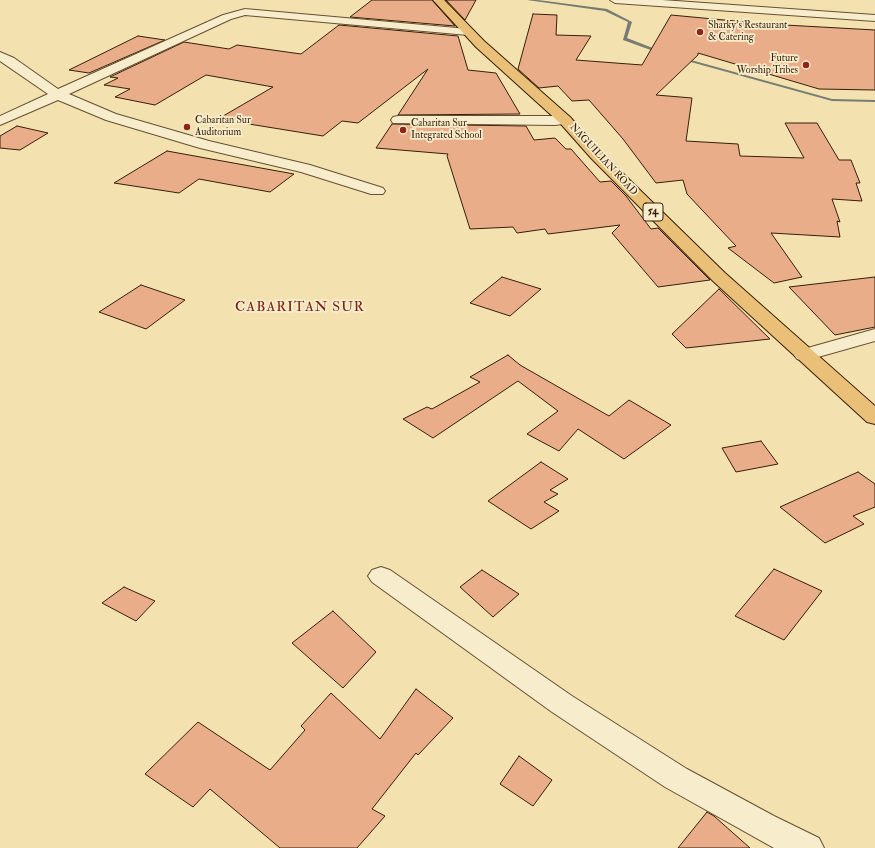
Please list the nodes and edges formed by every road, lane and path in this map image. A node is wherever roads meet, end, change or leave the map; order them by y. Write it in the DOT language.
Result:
graph roads {
  1 [pos="438,0"];
  2 [pos="615,0"];
  3 [pos="875,18"];
  4 [pos="468,32"];
  5 [pos="0,56"];
  6 [pos="56,94"];
  7 [pos="398,120"];
  8 [pos="565,120"];
  9 [pos="0,121"];
  10 [pos="377,191"];
  11 [pos="875,335"];
  12 [pos="804,355"];
  13 [pos="875,417"];
  14 [pos="381,576"];
  15 [pos="807,848"];
  1 -- 4 [label="highway, NAGUILIAN ROAD / 54"];
  2 -- 3 [label="street"];
  4 -- 6 [label="street"];
  4 -- 8 [label="highway, NAGUILIAN ROAD / 54"];
  5 -- 6 [label="street"];
  6 -- 9 [label="street"];
  6 -- 10 [label="street"];
  7 -- 8 [label="street"];
  8 -- 12 [label="highway, NAGUILIAN ROAD / 54"];
  11 -- 12 [label="street"];
  12 -- 13 [label="highway, NAGUILIAN ROAD / 54"];
  14 -- 15 [label="street"];
}
